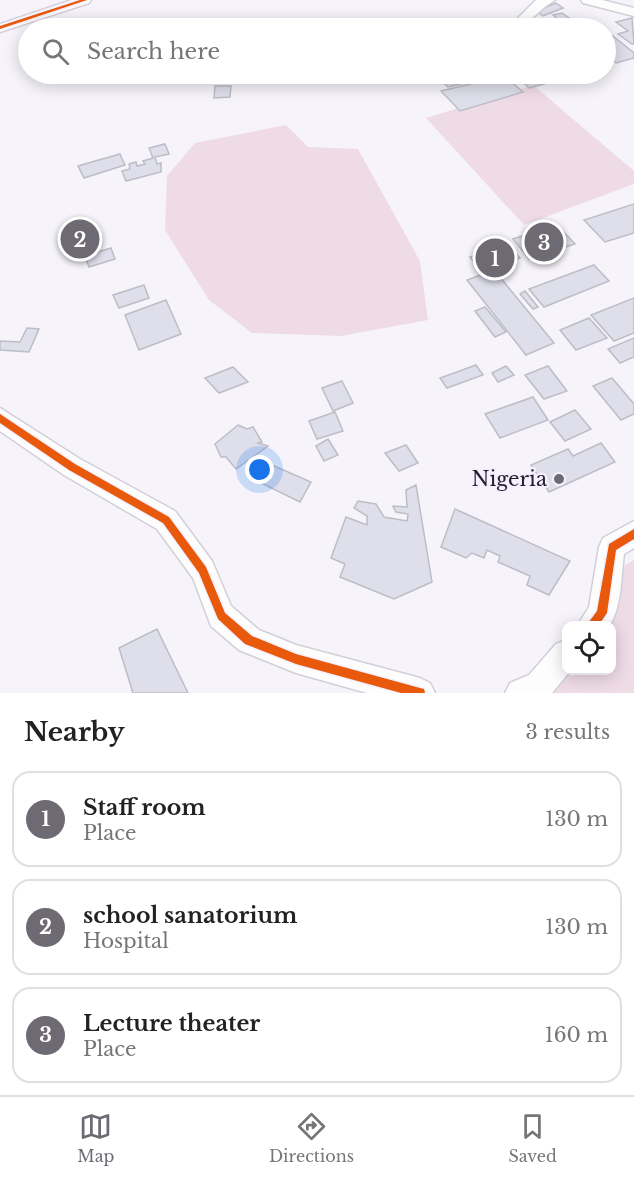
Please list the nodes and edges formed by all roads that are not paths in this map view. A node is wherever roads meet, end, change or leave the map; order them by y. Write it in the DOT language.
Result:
graph roads {
  1 [pos="85,0"];
  2 [pos="549,0"];
  3 [pos="587,0"];
  4 [pos="634,12"];
  5 [pos="30,18"];
  6 [pos="525,18"];
  7 [pos="18,22"];
  8 [pos="0,28"];
  9 [pos="0,418"];
  10 [pos="634,534"];
  11 [pos="595,621"];
  12 [pos="562,660"];
  13 [pos="420,693"];
  14 [pos="520,693"];
  1 -- 5 [label="street"];
  2 -- 6 [label="street"];
  3 -- 4 [label="street"];
  7 -- 8 [label="street"];
  9 -- 13 [label="street"];
  10 -- 11 [label="street"];
  12 -- 14 [label="street"];
}
